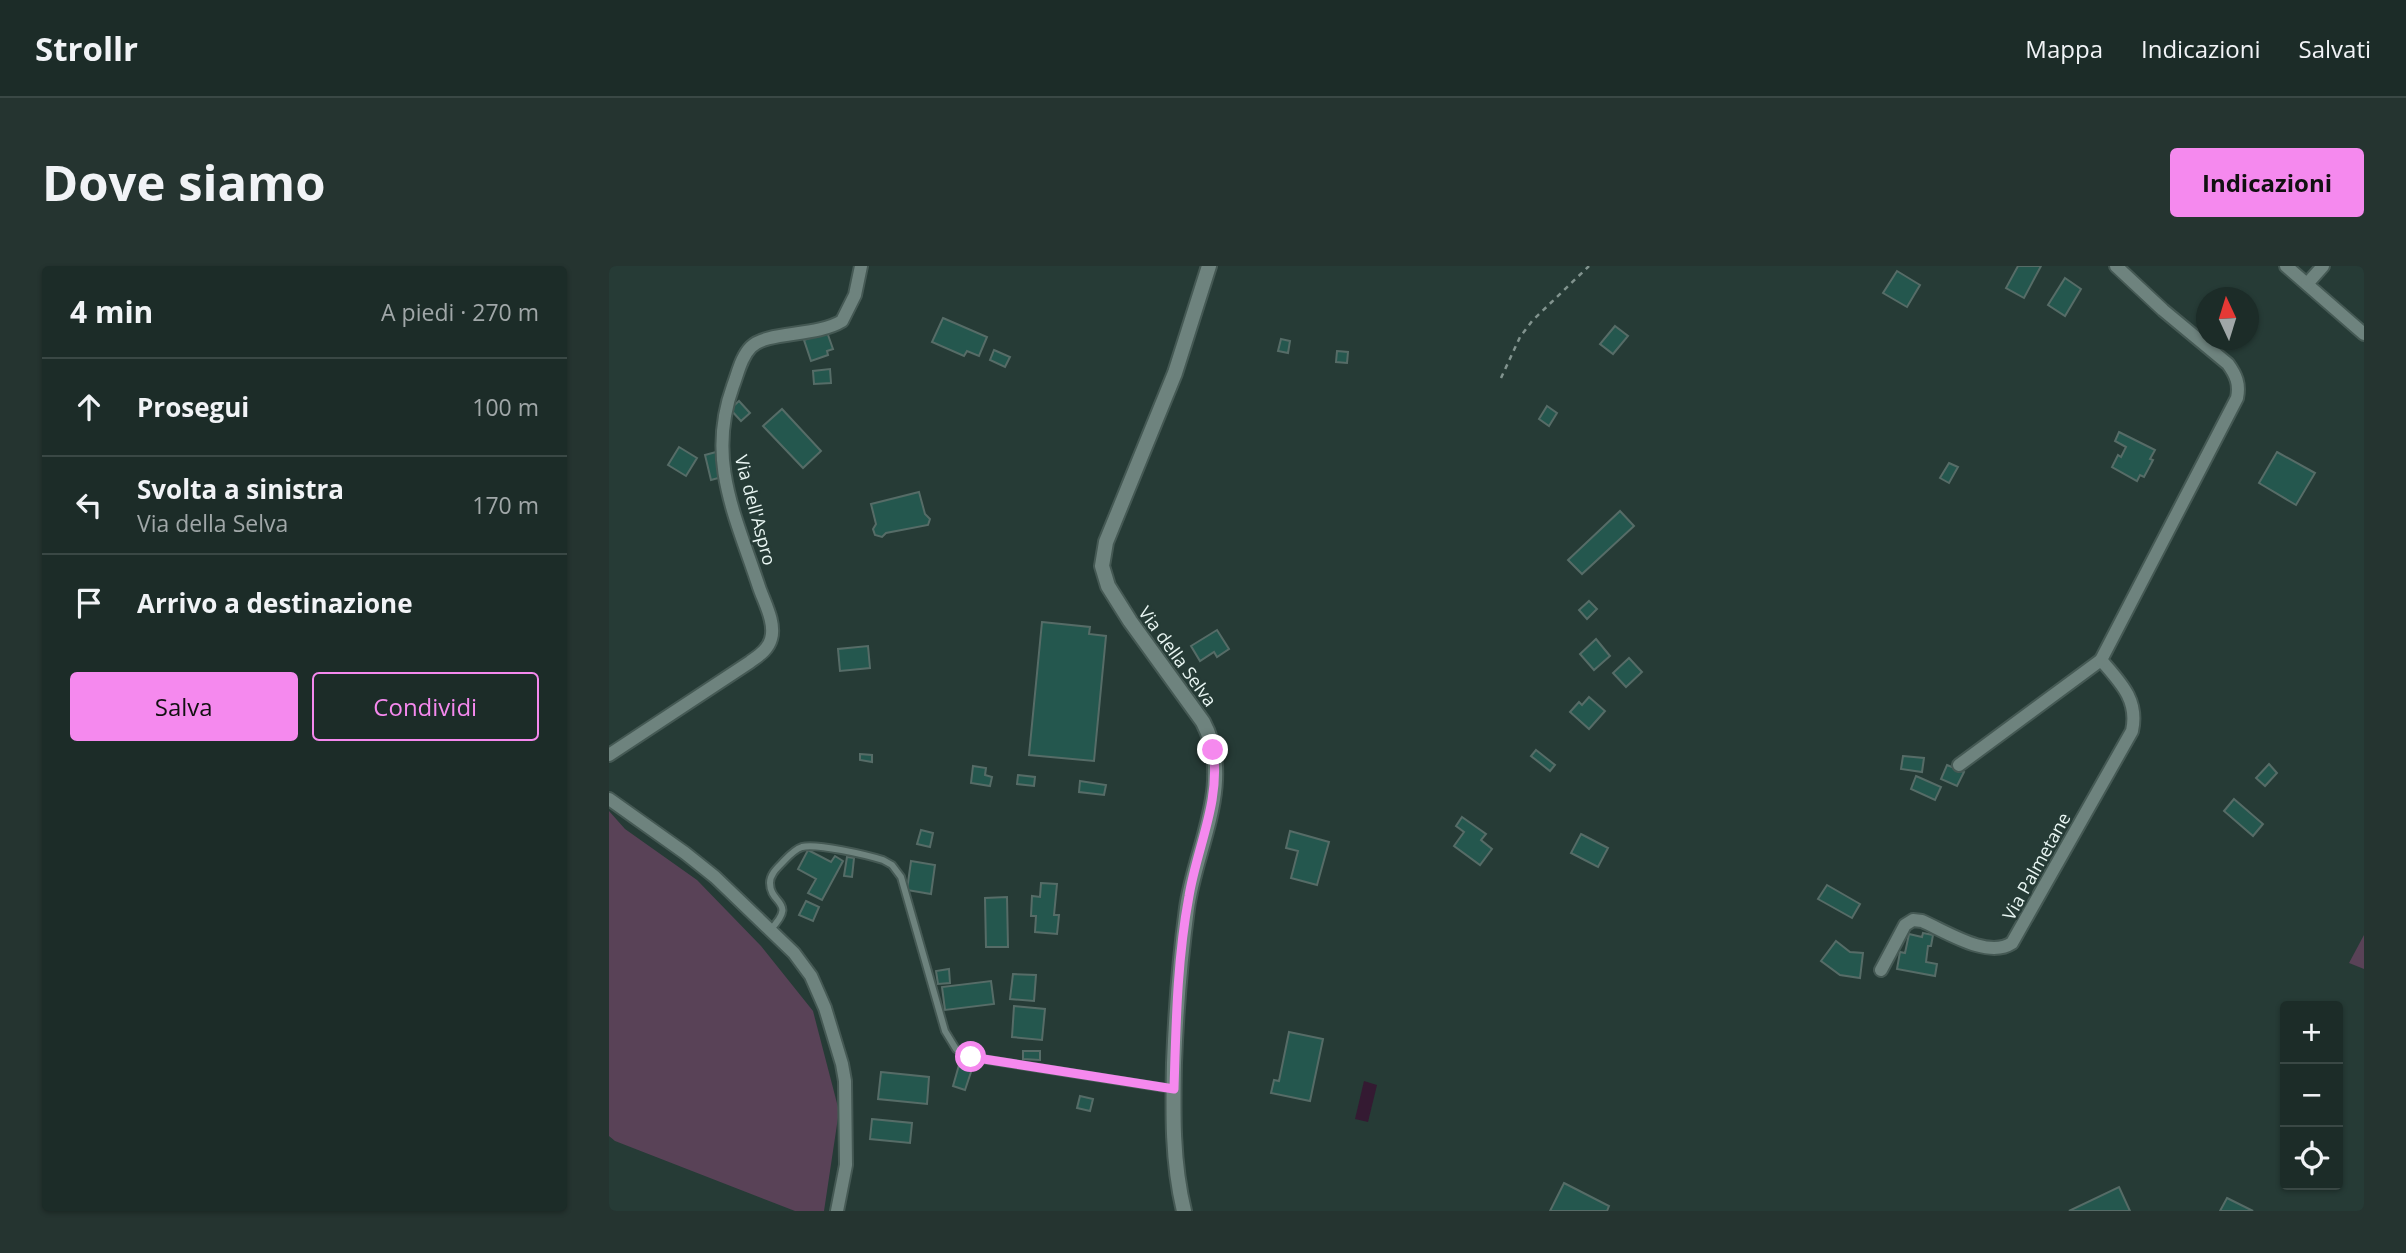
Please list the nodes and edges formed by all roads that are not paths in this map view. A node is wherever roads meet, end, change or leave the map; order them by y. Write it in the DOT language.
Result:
graph roads {
  1 [pos="861,266"];
  2 [pos="1209,266"];
  3 [pos="2116,266"];
  4 [pos="2286,266"];
  5 [pos="2323,266"];
  6 [pos="2307,284"];
  7 [pos="2364,334"];
  8 [pos="2101,660"];
  9 [pos="609,755"];
  10 [pos="1959,765"];
  11 [pos="609,799"];
  12 [pos="770,929"];
  13 [pos="1881,970"];
  14 [pos="1174,1089"];
  15 [pos="837,1211"];
  16 [pos="1184,1211"];
  1 -- 9 [label="street, Via dell'Aspro"];
  2 -- 14 [label="street, Via della Selva"];
  3 -- 8 [label="street"];
  4 -- 6 [label="street"];
  5 -- 6 [label="street"];
  6 -- 7 [label="street"];
  8 -- 10 [label="street"];
  8 -- 13 [label="street, Via Palmetane"];
  11 -- 12 [label="street"];
  12 -- 14 [label="lane"];
  12 -- 15 [label="street"];
  14 -- 16 [label="street, Via della Selva"];
}
